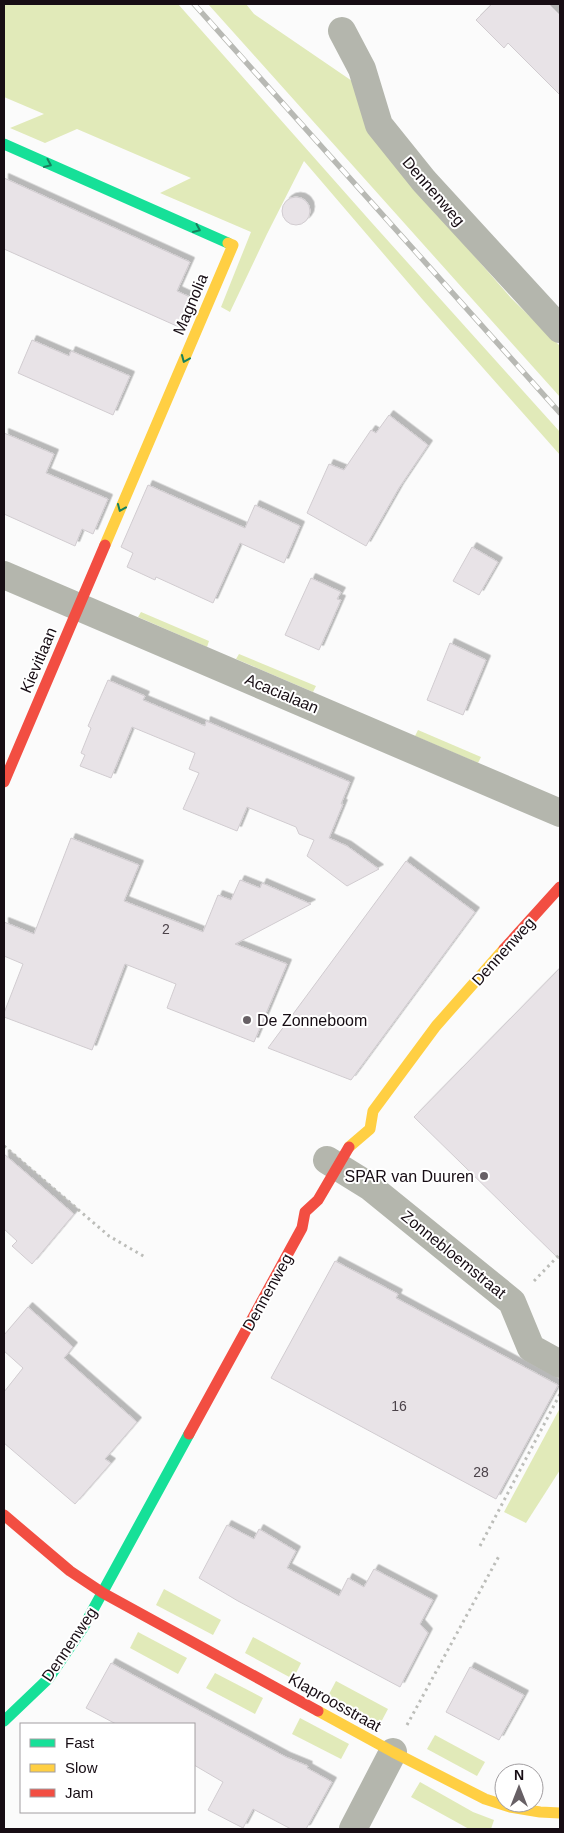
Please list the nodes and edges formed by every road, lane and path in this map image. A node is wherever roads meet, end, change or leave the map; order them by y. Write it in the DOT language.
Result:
graph roads {
  1 [pos="342,31"];
  2 [pos="4,144"];
  3 [pos="560,329"];
  4 [pos="4,575"];
  5 [pos="79,606"];
  6 [pos="4,782"];
  7 [pos="560,814"];
  8 [pos="560,888"];
  9 [pos="4,1146"];
  10 [pos="332,1163"];
  11 [pos="560,1254"];
  12 [pos="145,1257"];
  13 [pos="512,1302"];
  14 [pos="560,1364"];
  15 [pos="560,1394"];
  16 [pos="4,1515"];
  17 [pos="480,1546"];
  18 [pos="498,1556"];
  19 [pos="103,1593"];
  20 [pos="4,1721"];
  21 [pos="393,1752"];
  22 [pos="560,1813"];
  23 [pos="353,1829"];
  1 -- 3 [label="street, Dennenweg"];
  2 -- 5 [label="street, Magnolia, one-way"];
  4 -- 5 [label="street, Acacialaan"];
  5 -- 6 [label="street, Kievitlaan"];
  5 -- 7 [label="street, Acacialaan"];
  8 -- 10 [label="street, Dennenweg"];
  9 -- 12 [label="path"];
  10 -- 13 [label="street, Zonnebloemstraat"];
  10 -- 19 [label="street, Dennenweg"];
  11 -- 13 [label="path"];
  13 -- 14 [label="street, Zonnebloemstraat"];
  15 -- 17 [label="path"];
  16 -- 19 [label="street, Klaproosstraat"];
  18 -- 21 [label="path"];
  19 -- 20 [label="street, Dennenweg"];
  19 -- 21 [label="street, Klaproosstraat"];
  21 -- 22 [label="street, Klaproosstraat"];
  21 -- 23 [label="street"];
}
